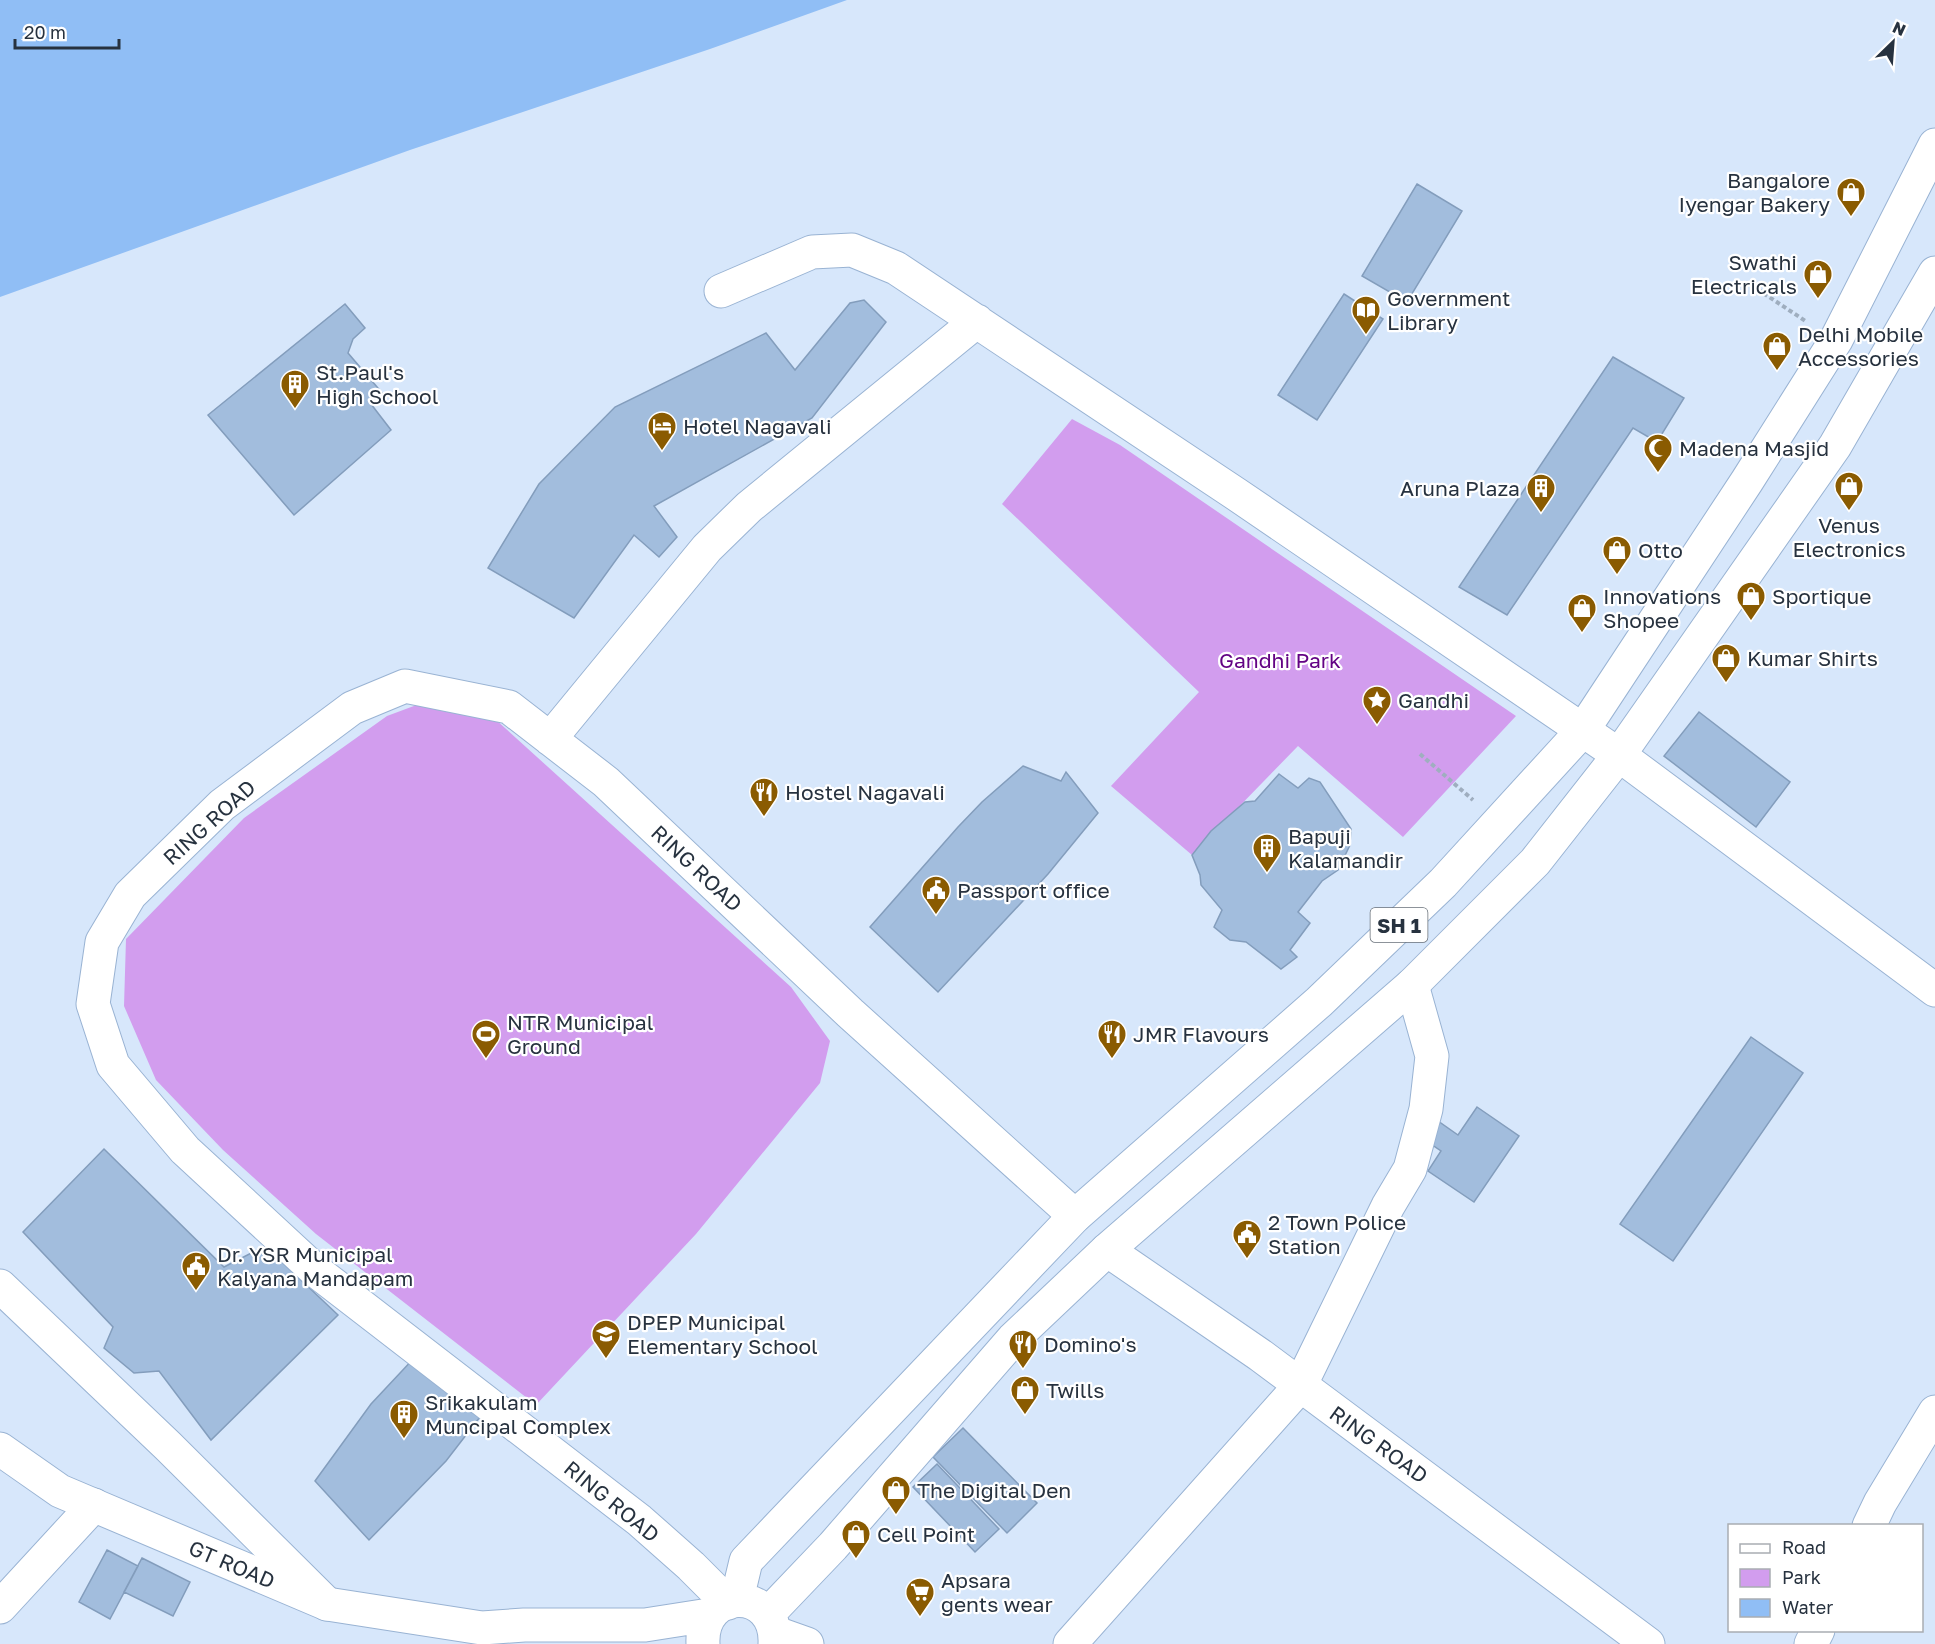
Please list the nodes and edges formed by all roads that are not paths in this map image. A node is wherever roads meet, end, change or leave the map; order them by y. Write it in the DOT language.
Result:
graph roads {
  1 [pos="1935,145"];
  2 [pos="1935,273"];
  3 [pos="721,291"];
  4 [pos="977,321"];
  5 [pos="1583,730"];
  6 [pos="550,740"];
  7 [pos="1619,756"];
  8 [pos="1412,985"];
  9 [pos="1935,990"];
  10 [pos="1076,1216"];
  11 [pos="1107,1250"];
  12 [pos="0,1286"];
  13 [pos="1300,1386"];
  14 [pos="1935,1412"];
  15 [pos="0,1449"];
  16 [pos="94,1505"];
  17 [pos="1870,1524"];
  18 [pos="327,1604"];
  19 [pos="0,1607"];
  20 [pos="713,1625"];
  21 [pos="482,1628"];
  22 [pos="773,1630"];
  23 [pos="511,1644"];
  24 [pos="807,1644"];
  25 [pos="1070,1644"];
  26 [pos="1648,1644"];
  1 -- 5 [label="street, SH 1"];
  2 -- 7 [label="street, SH 1"];
  3 -- 4 [label="street"];
  4 -- 5 [label="street"];
  4 -- 6 [label="street"];
  5 -- 7 [label="street"];
  5 -- 10 [label="street, SH 1"];
  6 -- 10 [label="street, RING ROAD"];
  6 -- 20 [label="street, RING ROAD"];
  7 -- 8 [label="street, SH 1"];
  7 -- 9 [label="street"];
  8 -- 11 [label="street, SH 1"];
  8 -- 13 [label="street"];
  10 -- 20 [label="street, SH 1"];
  11 -- 13 [label="street, RING ROAD"];
  11 -- 22 [label="street, SH 1"];
  12 -- 18 [label="street"];
  13 -- 25 [label="street"];
  13 -- 26 [label="street, RING ROAD"];
  14 -- 17 [label="street"];
  15 -- 16 [label="street, GT ROAD"];
  16 -- 18 [label="street, GT ROAD"];
  16 -- 19 [label="street"];
  18 -- 21 [label="street, GT ROAD"];
  20 -- 21 [label="street, GT ROAD"];
  20 -- 22 [label="street"];
  21 -- 23 [label="street, GT ROAD"];
  22 -- 24 [label="street"];
}
